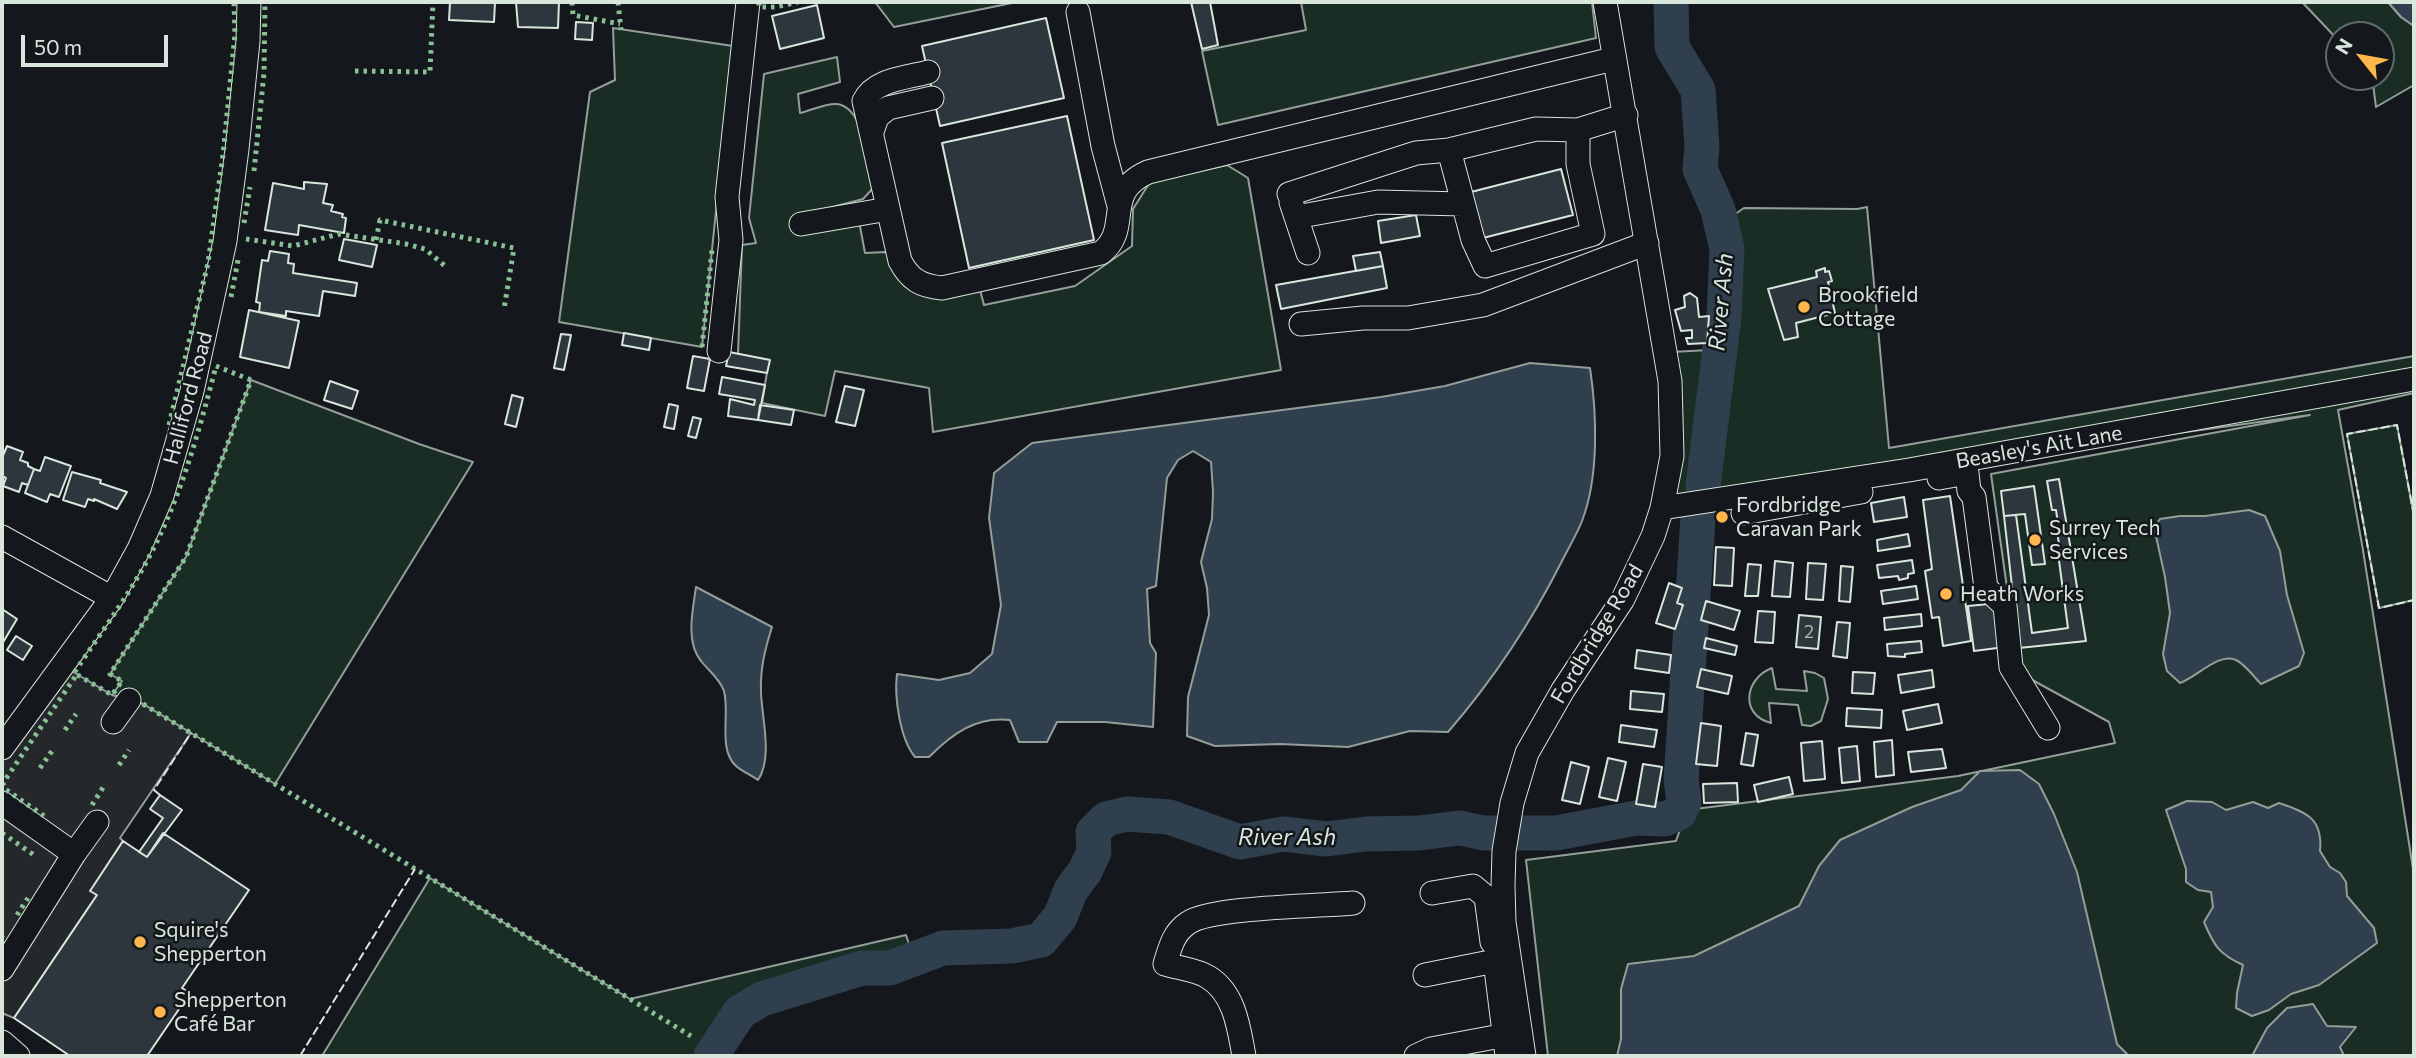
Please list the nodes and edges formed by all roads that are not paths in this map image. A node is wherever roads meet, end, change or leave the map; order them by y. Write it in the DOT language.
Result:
graph roads {
  1 [pos="249,2"];
  2 [pos="748,2"];
  3 [pos="1605,2"];
  4 [pos="1078,12"];
  5 [pos="1613,59"];
  6 [pos="928,72"];
  7 [pos="932,98"];
  8 [pos="1626,115"];
  9 [pos="1578,130"];
  10 [pos="872,132"];
  11 [pos="1449,150"];
  12 [pos="1463,204"];
  13 [pos="1119,206"];
  14 [pos="888,209"];
  15 [pos="1296,217"];
  16 [pos="802,224"];
  17 [pos="1647,243"];
  18 [pos="1308,253"];
  19 [pos="1301,324"];
  20 [pos="719,351"];
  21 [pos="2414,379"];
  22 [pos="1662,508"];
  23 [pos="1743,513"];
  24 [pos="2,537"];
  25 [pos="111,598"];
  26 [pos="129,700"];
  27 [pos="113,722"];
  28 [pos="2048,728"];
  29 [pos="2,748"];
  30 [pos="2,803"];
  31 [pos="97,822"];
  32 [pos="74,854"];
  33 [pos="1432,893"];
  34 [pos="1353,903"];
  35 [pos="1502,959"];
  36 [pos="2,970"];
  37 [pos="1425,975"];
  38 [pos="2,1042"];
  39 [pos="1506,1046"];
  40 [pos="18,1056"];
  41 [pos="1244,1056"];
  42 [pos="1416,1056"];
  43 [pos="1524,1056"];
  1 -- 25 [label="street, Halliford Road"];
  2 -- 20 [label="street"];
  3 -- 5 [label="street, Fordbridge Road"];
  4 -- 13 [label="street"];
  5 -- 8 [label="street, Fordbridge Road"];
  5 -- 13 [label="street"];
  6 -- 10 [label="street"];
  7 -- 10 [label="street"];
  8 -- 9 [label="street"];
  8 -- 17 [label="street, Fordbridge Road"];
  9 -- 11 [label="street"];
  9 -- 12 [label="street"];
  10 -- 14 [label="street"];
  11 -- 12 [label="street"];
  11 -- 15 [label="street"];
  12 -- 15 [label="street"];
  13 -- 14 [label="street"];
  14 -- 16 [label="street"];
  15 -- 18 [label="street"];
  17 -- 19 [label="street"];
  17 -- 22 [label="street, Fordbridge Road"];
  21 -- 22 [label="street, Beasley's Ait Lane"];
  22 -- 35 [label="street, Fordbridge Road"];
  23 -- 28 [label="street"];
  24 -- 25 [label="street"];
  25 -- 29 [label="street, Halliford Road"];
  26 -- 27 [label="street"];
  30 -- 32 [label="street"];
  31 -- 32 [label="street"];
  32 -- 36 [label="street"];
  33 -- 35 [label="street"];
  34 -- 41 [label="street"];
  35 -- 37 [label="street"];
  35 -- 39 [label="street"];
  35 -- 43 [label="street, Fordbridge Road"];
  38 -- 40 [label="street"];
  39 -- 42 [label="street"];
}
